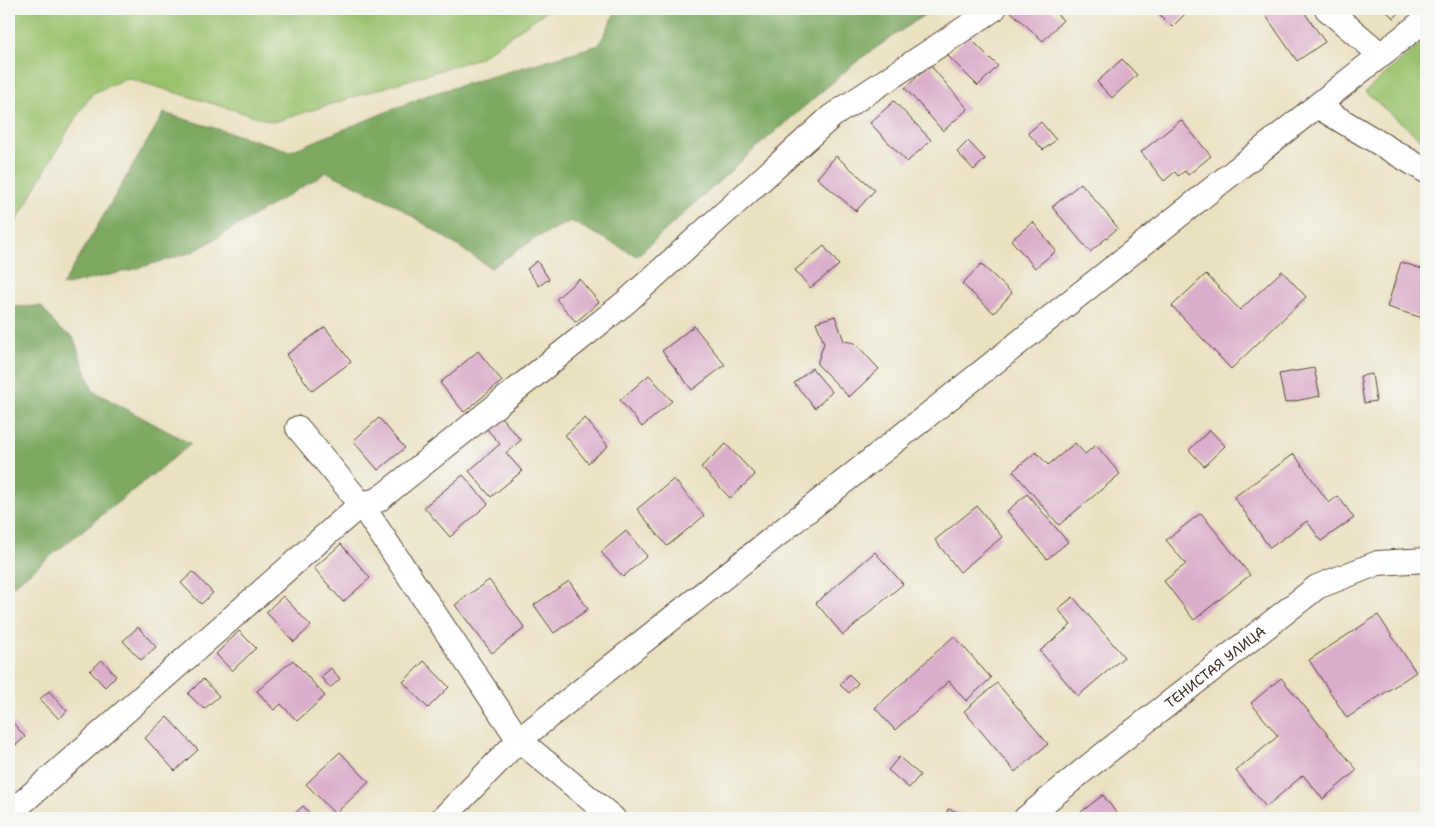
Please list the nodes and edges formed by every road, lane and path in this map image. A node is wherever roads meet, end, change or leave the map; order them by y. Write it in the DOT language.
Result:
graph roads {
  1 [pos="994,9"];
  2 [pos="1326,9"];
  3 [pos="1426,19"];
  4 [pos="1380,54"];
  5 [pos="1317,106"];
  6 [pos="1426,171"];
  7 [pos="298,428"];
  8 [pos="361,504"];
  9 [pos="1426,560"];
  10 [pos="519,740"];
  11 [pos="15,809"];
  12 [pos="443,818"];
  13 [pos="613,818"];
  14 [pos="1026,818"];
  1 -- 8 [label="street"];
  2 -- 4 [label="street"];
  3 -- 4 [label="street"];
  4 -- 5 [label="street"];
  5 -- 6 [label="street"];
  5 -- 10 [label="street"];
  7 -- 8 [label="street"];
  8 -- 10 [label="street"];
  8 -- 11 [label="street"];
  9 -- 14 [label="street, ТЕНИСТАЯ УЛИЦА"];
  10 -- 12 [label="street"];
  10 -- 13 [label="street"];
}
